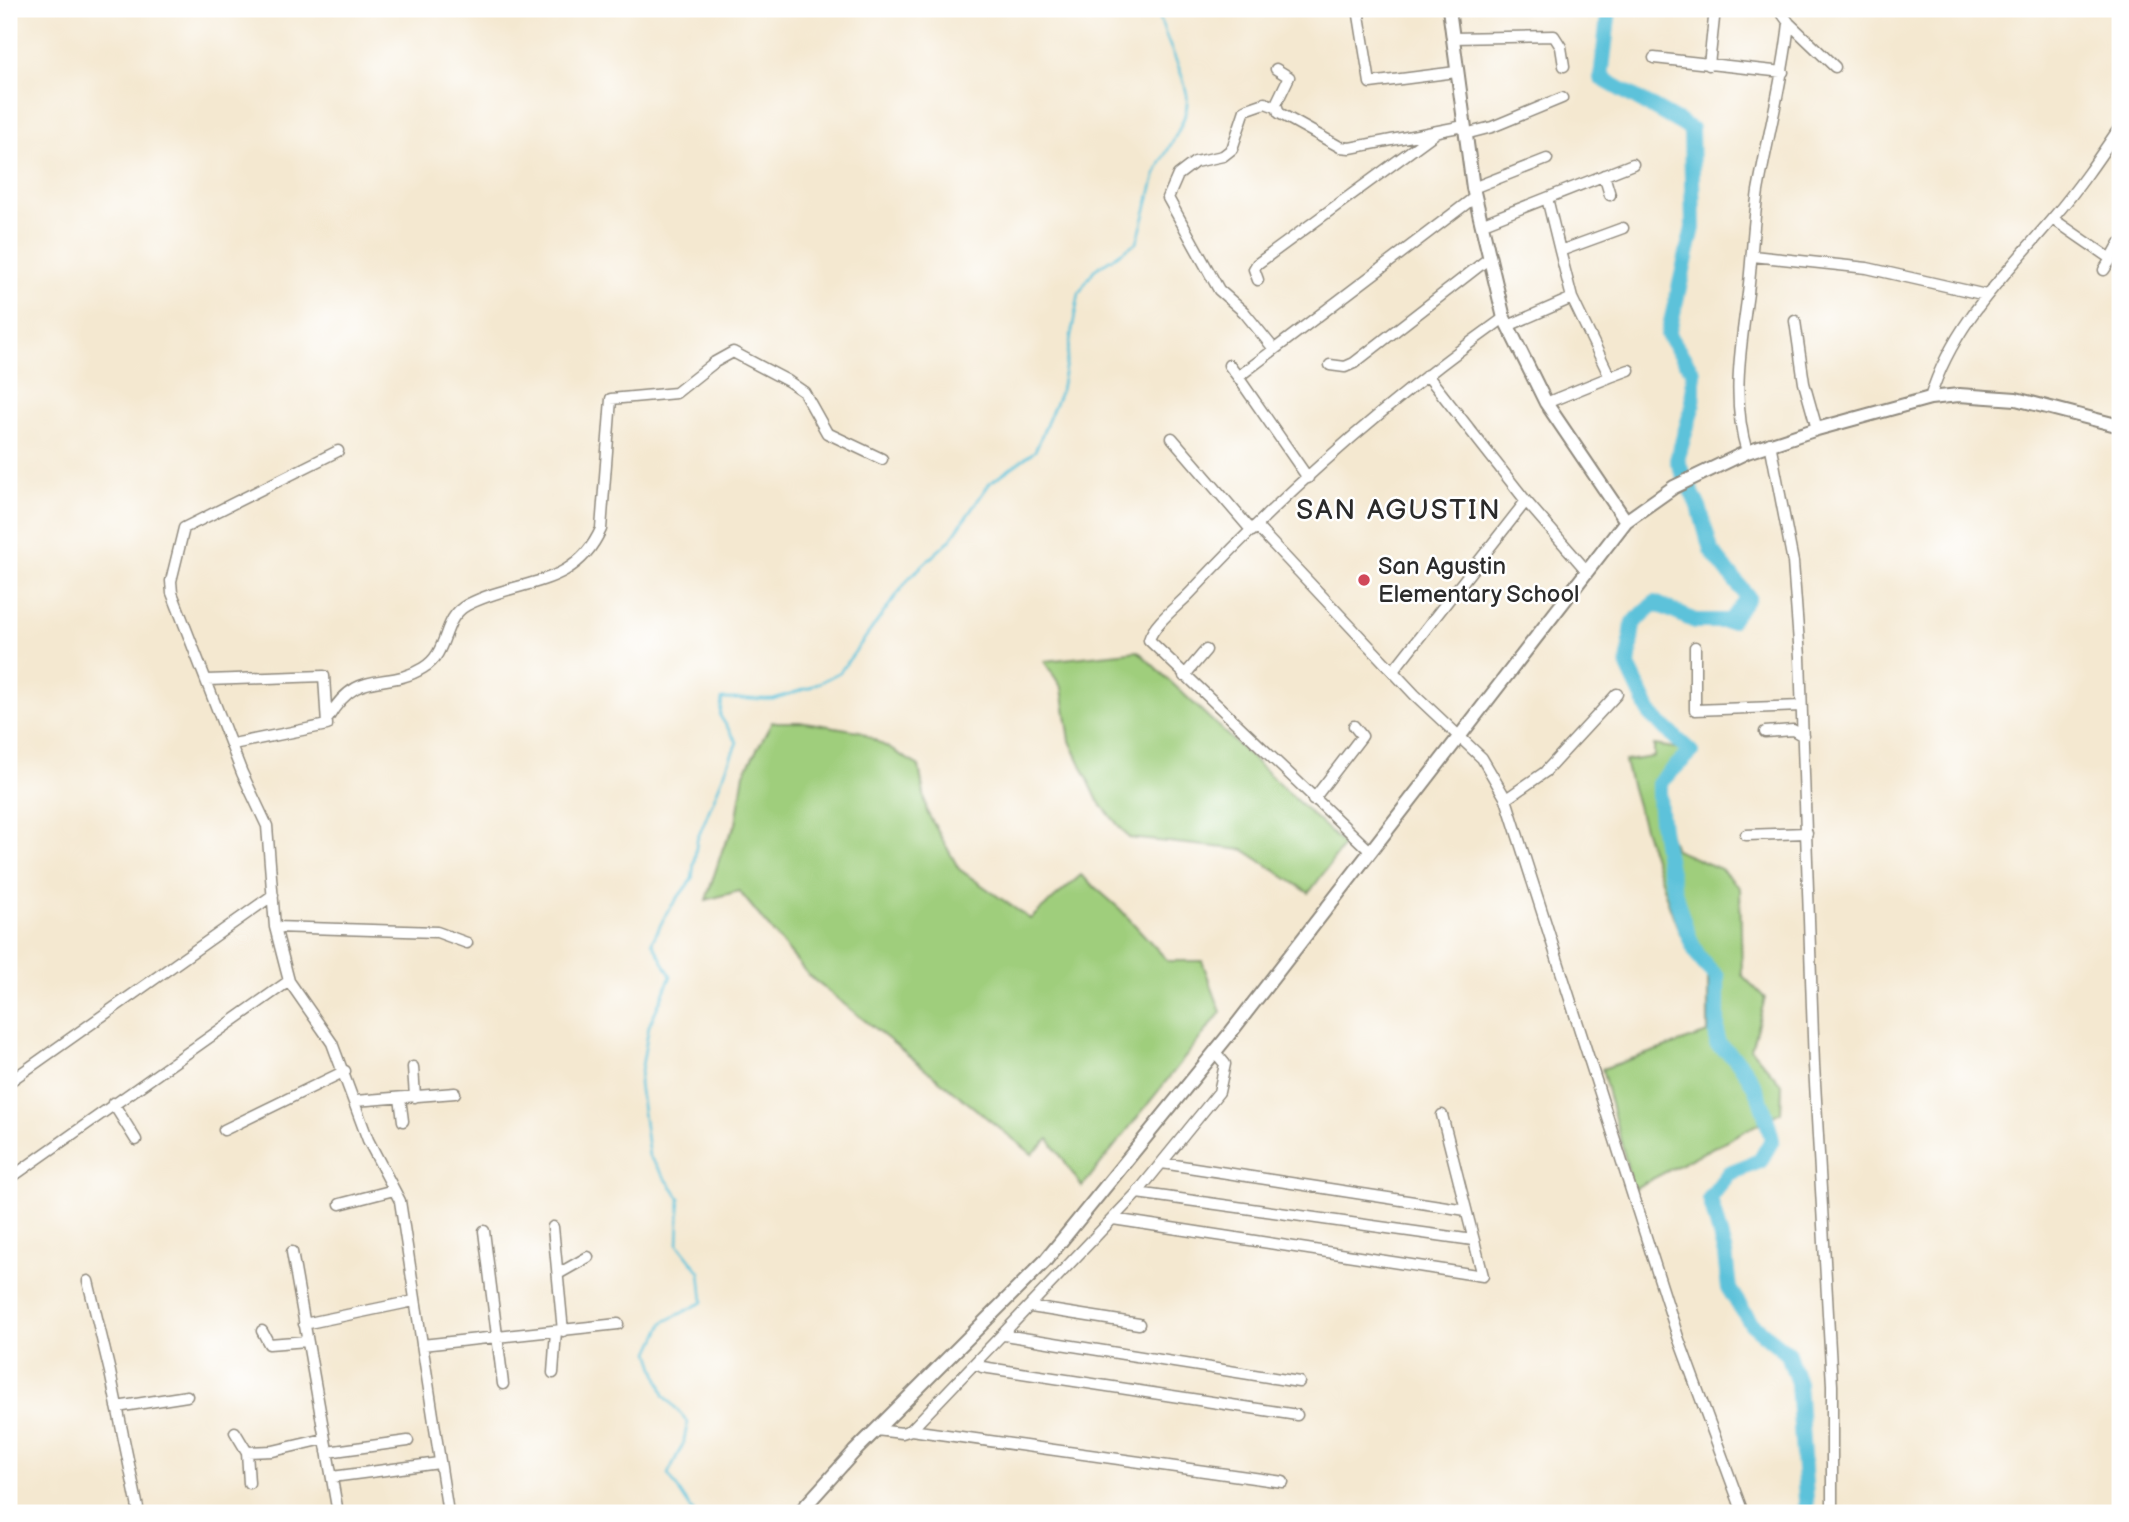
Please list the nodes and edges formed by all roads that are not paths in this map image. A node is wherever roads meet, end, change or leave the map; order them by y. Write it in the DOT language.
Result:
graph roads {
  1 [pos="1358,9"];
  2 [pos="1449,9"];
  3 [pos="1715,9"];
  4 [pos="1779,9"];
  5 [pos="1789,23"];
  6 [pos="1452,38"];
  7 [pos="1654,58"];
  8 [pos="1709,65"];
  9 [pos="1564,66"];
  10 [pos="1835,67"];
  11 [pos="1276,69"];
  12 [pos="1456,72"];
  13 [pos="1783,72"];
  14 [pos="1562,98"];
  15 [pos="1276,107"];
  16 [pos="2120,127"];
  17 [pos="1465,130"];
  18 [pos="1437,132"];
  19 [pos="1547,159"];
  20 [pos="1633,164"];
  21 [pos="1604,175"];
  22 [pos="1474,192"];
  23 [pos="1610,195"];
  24 [pos="1547,198"];
  25 [pos="2053,219"];
  26 [pos="1481,224"];
  27 [pos="1623,228"];
  28 [pos="2120,243"];
  29 [pos="1560,251"];
  30 [pos="1753,256"];
  31 [pos="1488,259"];
  32 [pos="2110,259"];
  33 [pos="2104,270"];
  34 [pos="1258,280"];
  35 [pos="1986,295"];
  36 [pos="1572,298"];
  37 [pos="1795,321"];
  38 [pos="1506,322"];
  39 [pos="1274,349"];
  40 [pos="1229,365"];
  41 [pos="1330,365"];
  42 [pos="1629,370"];
  43 [pos="1427,375"];
  44 [pos="1238,377"];
  45 [pos="1610,377"];
  46 [pos="1930,398"];
  47 [pos="1546,403"];
  48 [pos="2120,426"];
  49 [pos="1817,429"];
  50 [pos="1172,438"];
  51 [pos="1770,443"];
  52 [pos="338,451"];
  53 [pos="1747,452"];
  54 [pos="882,459"];
  55 [pos="1308,478"];
  56 [pos="1526,501"];
  57 [pos="1626,521"];
  58 [pos="1254,528"];
  59 [pos="1586,570"];
  60 [pos="1695,648"];
  61 [pos="1206,650"];
  62 [pos="1393,671"];
  63 [pos="1184,676"];
  64 [pos="207,680"];
  65 [pos="1617,694"];
  66 [pos="1801,706"];
  67 [pos="328,718"];
  68 [pos="1354,726"];
  69 [pos="1765,732"];
  70 [pos="1803,736"];
  71 [pos="1461,737"];
  72 [pos="233,744"];
  73 [pos="1506,799"];
  74 [pos="1313,800"];
  75 [pos="1807,833"];
  76 [pos="1746,835"];
  77 [pos="1370,850"];
  78 [pos="273,895"];
  79 [pos="275,927"];
  80 [pos="467,943"];
  81 [pos="289,981"];
  82 [pos="1215,1052"];
  83 [pos="413,1067"];
  84 [pos="345,1071"];
  85 [pos="9,1082"];
  86 [pos="455,1093"];
  87 [pos="415,1097"];
  88 [pos="400,1098"];
  89 [pos="355,1101"];
  90 [pos="113,1103"];
  91 [pos="1443,1115"];
  92 [pos="403,1122"];
  93 [pos="224,1130"];
  94 [pos="135,1140"];
  95 [pos="1162,1163"];
  96 [pos="9,1179"];
  97 [pos="394,1190"];
  98 [pos="1137,1193"];
  99 [pos="340,1205"];
  100 [pos="1466,1210"];
  101 [pos="1113,1219"];
  102 [pos="553,1227"];
  103 [pos="484,1231"];
  104 [pos="1473,1240"];
  105 [pos="292,1252"];
  106 [pos="588,1257"];
  107 [pos="558,1274"];
  108 [pos="88,1281"];
  109 [pos="414,1301"];
  110 [pos="1031,1307"];
  111 [pos="304,1324"];
  112 [pos="618,1324"];
  113 [pos="1139,1324"];
  114 [pos="262,1331"];
  115 [pos="560,1331"];
  116 [pos="1004,1335"];
  117 [pos="496,1339"];
  118 [pos="307,1341"];
  119 [pos="422,1345"];
  120 [pos="977,1364"];
  121 [pos="553,1373"];
  122 [pos="1299,1382"];
  123 [pos="503,1384"];
  124 [pos="187,1396"];
  125 [pos="117,1407"];
  126 [pos="1297,1415"];
  127 [pos="876,1430"];
  128 [pos="911,1430"];
  129 [pos="235,1432"];
  130 [pos="324,1439"];
  131 [pos="408,1441"];
  132 [pos="247,1452"];
  133 [pos="327,1452"];
  134 [pos="439,1463"];
  135 [pos="332,1477"];
  136 [pos="1283,1482"];
  137 [pos="249,1483"];
  138 [pos="801,1512"];
  139 [pos="139,1513"];
  140 [pos="338,1513"];
  141 [pos="448,1513"];
  142 [pos="1743,1513"];
  143 [pos="1832,1513"];
  1 -- 12 [label="street"];
  2 -- 6 [label="street"];
  3 -- 8 [label="street"];
  4 -- 5 [label="street"];
  5 -- 10 [label="street"];
  5 -- 13 [label="street"];
  6 -- 9 [label="street"];
  6 -- 12 [label="street"];
  7 -- 8 [label="street"];
  8 -- 13 [label="street"];
  11 -- 15 [label="street"];
  12 -- 17 [label="street"];
  13 -- 30 [label="street"];
  14 -- 17 [label="street"];
  15 -- 18 [label="street"];
  15 -- 39 [label="street"];
  16 -- 25 [label="street"];
  17 -- 18 [label="street"];
  17 -- 22 [label="street"];
  18 -- 34 [label="street"];
  19 -- 22 [label="street"];
  20 -- 21 [label="street"];
  21 -- 23 [label="street"];
  21 -- 24 [label="street"];
  22 -- 26 [label="street"];
  22 -- 39 [label="street"];
  24 -- 26 [label="street"];
  24 -- 29 [label="street"];
  25 -- 32 [label="street"];
  25 -- 35 [label="street"];
  26 -- 31 [label="street"];
  27 -- 29 [label="street"];
  28 -- 32 [label="street"];
  29 -- 36 [label="street"];
  30 -- 35 [label="street"];
  30 -- 53 [label="street"];
  31 -- 38 [label="street"];
  31 -- 41 [label="street"];
  32 -- 33 [label="street"];
  35 -- 46 [label="street"];
  36 -- 38 [label="street"];
  36 -- 45 [label="street"];
  37 -- 49 [label="street"];
  38 -- 43 [label="street"];
  38 -- 47 [label="street"];
  39 -- 44 [label="street"];
  40 -- 44 [label="street"];
  42 -- 45 [label="street"];
  43 -- 55 [label="street"];
  43 -- 56 [label="street"];
  44 -- 55 [label="street"];
  45 -- 47 [label="street"];
  46 -- 48 [label="street"];
  46 -- 49 [label="street"];
  47 -- 57 [label="street"];
  49 -- 51 [label="street"];
  50 -- 58 [label="street"];
  51 -- 53 [label="street"];
  51 -- 66 [label="street"];
  52 -- 64 [label="street"];
  53 -- 57 [label="street"];
  54 -- 67 [label="street"];
  55 -- 58 [label="street"];
  56 -- 59 [label="street"];
  56 -- 62 [label="street"];
  57 -- 59 [label="street"];
  58 -- 62 [label="street"];
  58 -- 63 [label="street"];
  59 -- 71 [label="street"];
  60 -- 66 [label="street"];
  61 -- 63 [label="street"];
  62 -- 71 [label="street"];
  63 -- 74 [label="street"];
  64 -- 67 [label="street"];
  64 -- 72 [label="street"];
  65 -- 73 [label="street"];
  66 -- 70 [label="street"];
  67 -- 72 [label="street"];
  68 -- 74 [label="street"];
  69 -- 70 [label="street"];
  70 -- 75 [label="street"];
  71 -- 73 [label="street"];
  71 -- 77 [label="street"];
  72 -- 78 [label="street"];
  73 -- 142 [label="street"];
  74 -- 77 [label="street"];
  75 -- 76 [label="street"];
  75 -- 143 [label="street"];
  77 -- 82 [label="street"];
  78 -- 79 [label="street"];
  78 -- 85 [label="street"];
  79 -- 80 [label="street"];
  79 -- 81 [label="street"];
  81 -- 84 [label="street"];
  81 -- 90 [label="street"];
  82 -- 95 [label="street"];
  82 -- 127 [label="street"];
  83 -- 87 [label="street"];
  84 -- 89 [label="street"];
  84 -- 93 [label="street"];
  86 -- 87 [label="street"];
  87 -- 88 [label="street"];
  88 -- 89 [label="street"];
  88 -- 92 [label="street"];
  89 -- 97 [label="street"];
  90 -- 94 [label="street"];
  90 -- 96 [label="street"];
  91 -- 100 [label="street"];
  95 -- 98 [label="street"];
  95 -- 100 [label="street"];
  97 -- 99 [label="street"];
  97 -- 109 [label="street"];
  98 -- 101 [label="street"];
  98 -- 104 [label="street"];
  100 -- 104 [label="street"];
  101 -- 104 [label="street"];
  101 -- 110 [label="street"];
  102 -- 107 [label="street"];
  103 -- 117 [label="street"];
  105 -- 111 [label="street"];
  106 -- 107 [label="street"];
  107 -- 115 [label="street"];
  108 -- 125 [label="street"];
  109 -- 111 [label="street"];
  109 -- 119 [label="street"];
  110 -- 113 [label="street"];
  110 -- 116 [label="street"];
  111 -- 118 [label="street"];
  112 -- 115 [label="street"];
  114 -- 118 [label="street"];
  115 -- 117 [label="street"];
  115 -- 121 [label="street"];
  116 -- 120 [label="street"];
  116 -- 122 [label="street"];
  117 -- 119 [label="street"];
  117 -- 123 [label="street"];
  118 -- 130 [label="street"];
  119 -- 134 [label="street"];
  120 -- 126 [label="street"];
  120 -- 128 [label="street"];
  124 -- 125 [label="street"];
  125 -- 139 [label="street"];
  127 -- 128 [label="street"];
  127 -- 138 [label="street"];
  128 -- 136 [label="street"];
  129 -- 132 [label="street"];
  130 -- 132 [label="street"];
  130 -- 133 [label="street"];
  131 -- 133 [label="street"];
  132 -- 137 [label="street"];
  133 -- 135 [label="street"];
  134 -- 135 [label="street"];
  134 -- 141 [label="street"];
  135 -- 140 [label="street"];
}
